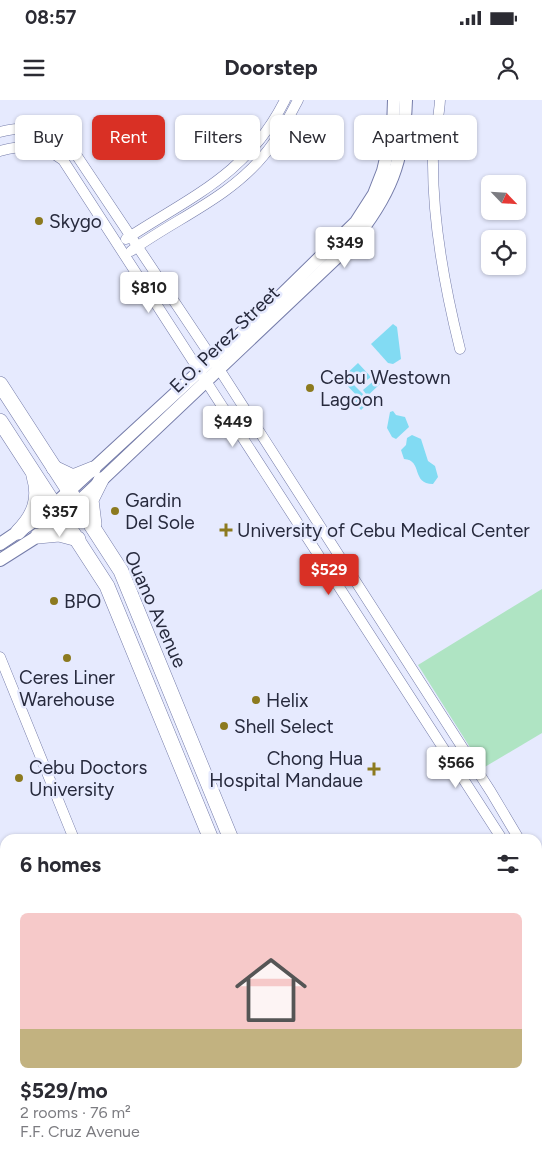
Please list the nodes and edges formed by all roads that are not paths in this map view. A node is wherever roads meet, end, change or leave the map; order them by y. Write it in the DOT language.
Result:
graph roads {
  1 [pos="285,100"];
  2 [pos="298,100"];
  3 [pos="394,100"];
  4 [pos="406,100"];
  5 [pos="440,100"];
  6 [pos="0,132"];
  7 [pos="0,150"];
  8 [pos="130,237"];
  9 [pos="119,244"];
  10 [pos="137,247"];
  11 [pos="127,255"];
  12 [pos="328,258"];
  13 [pos="460,349"];
  14 [pos="212,358"];
  15 [pos="219,370"];
  16 [pos="199,371"];
  17 [pos="206,383"];
  18 [pos="0,384"];
  19 [pos="0,421"];
  20 [pos="29,463"];
  21 [pos="54,468"];
  22 [pos="97,475"];
  23 [pos="73,497"];
  24 [pos="59,510"];
  25 [pos="18,532"];
  26 [pos="38,536"];
  27 [pos="99,537"];
  28 [pos="78,539"];
  29 [pos="0,544"];
  30 [pos="0,560"];
  31 [pos="0,657"];
  32 [pos="189,738"];
  33 [pos="173,746"];
  34 [pos="72,834"];
  35 [pos="209,834"];
  36 [pos="229,834"];
  37 [pos="499,834"];
  38 [pos="516,834"];
  1 -- 8 [label="street"];
  2 -- 10 [label="street"];
  3 -- 12 [label="main road, E.O. Perez Street"];
  4 -- 12 [label="main road, E.O. Perez Street"];
  5 -- 13 [label="street"];
  6 -- 8 [label="street"];
  7 -- 9 [label="street"];
  8 -- 9 [label="street"];
  8 -- 10 [label="street"];
  9 -- 11 [label="street"];
  10 -- 11 [label="street"];
  10 -- 14 [label="street"];
  11 -- 16 [label="street"];
  12 -- 14 [label="main road, E.O. Perez Street"];
  12 -- 15 [label="main road, E.O. Perez Street"];
  14 -- 15 [label="street"];
  14 -- 16 [label="main road, E.O. Perez Street"];
  15 -- 17 [label="main road, E.O. Perez Street"];
  15 -- 38 [label="street"];
  16 -- 17 [label="street"];
  16 -- 22 [label="main road, E.O. Perez Street"];
  17 -- 22 [label="main road, E.O. Perez Street"];
  17 -- 37 [label="street"];
  18 -- 21 [label="highway, Ouano Avenue"];
  19 -- 20 [label="highway, Ouano Avenue"];
  20 -- 24 [label="highway, Ouano Avenue"];
  20 -- 25 [label="highway"];
  21 -- 22 [label="highway"];
  21 -- 23 [label="highway, Ouano Avenue"];
  22 -- 23 [label="main road, E.O. Perez Street"];
  22 -- 27 [label="highway"];
  23 -- 24 [label="main road, E.O. Perez Street"];
  23 -- 27 [label="highway, Ouano Avenue"];
  24 -- 25 [label="main road, E.O. Perez Street"];
  24 -- 26 [label="main road, E.O. Perez Street"];
  24 -- 28 [label="highway, Ouano Avenue"];
  25 -- 29 [label="main road, E.O. Perez Street"];
  26 -- 28 [label="highway"];
  26 -- 30 [label="main road, E.O. Perez Street"];
  27 -- 32 [label="highway, Ouano Avenue"];
  28 -- 33 [label="highway, Ouano Avenue"];
  31 -- 34 [label="street"];
  32 -- 33 [label="highway"];
  32 -- 36 [label="highway, Ouano Avenue"];
  33 -- 35 [label="highway, Ouano Avenue"];
}
